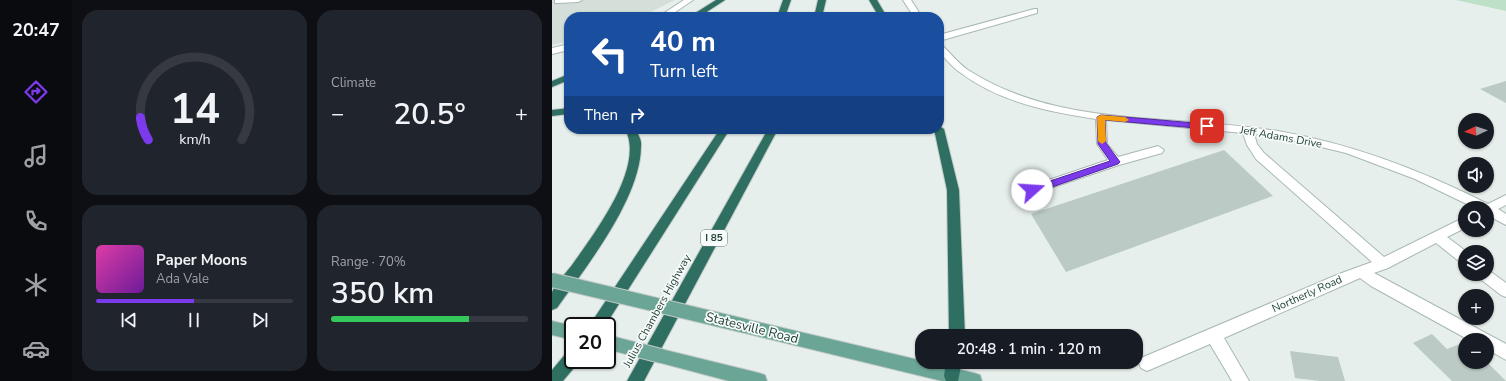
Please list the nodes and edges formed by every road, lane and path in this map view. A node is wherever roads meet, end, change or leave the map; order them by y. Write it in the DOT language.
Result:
graph roads {
  1 [pos="559,0"];
  2 [pos="578,0"];
  3 [pos="689,0"];
  4 [pos="721,0"];
  5 [pos="787,0"];
  6 [pos="822,0"];
  7 [pos="873,0"];
  8 [pos="907,0"];
  9 [pos="1034,11"];
  10 [pos="670,12"];
  11 [pos="701,12"];
  12 [pos="783,12"];
  13 [pos="819,12"];
  14 [pos="880,12"];
  15 [pos="915,12"];
  16 [pos="944,37"];
  17 [pos="564,49"];
  18 [pos="552,51"];
  19 [pos="944,54"];
  20 [pos="564,79"];
  21 [pos="552,84"];
  22 [pos="564,112"];
  23 [pos="552,113"];
  24 [pos="1101,117"];
  25 [pos="1248,130"];
  26 [pos="632,134"];
  27 [pos="722,134"];
  28 [pos="770,134"];
  29 [pos="940,134"];
  30 [pos="1158,150"];
  31 [pos="1115,162"];
  32 [pos="1032,190"];
  33 [pos="1506,198"];
  34 [pos="1471,201"];
  35 [pos="1494,205"];
  36 [pos="1494,213"];
  37 [pos="1506,220"];
  38 [pos="1458,226"];
  39 [pos="1437,236"];
  40 [pos="1458,252"];
  41 [pos="1383,264"];
  42 [pos="1362,272"];
  43 [pos="552,280"];
  44 [pos="1493,281"];
  45 [pos="1506,292"];
  46 [pos="552,304"];
  47 [pos="603,317"];
  48 [pos="552,328"];
  49 [pos="957,329"];
  50 [pos="564,331"];
  51 [pos="1471,333"];
  52 [pos="1214,336"];
  53 [pos="616,344"];
  54 [pos="655,346"];
  55 [pos="1494,346"];
  56 [pos="1506,353"];
  57 [pos="1147,363"];
  58 [pos="564,367"];
  59 [pos="569,369"];
  60 [pos="953,373"];
  61 [pos="553,381"];
  62 [pos="561,381"];
  63 [pos="635,381"];
  64 [pos="641,381"];
  65 [pos="759,381"];
  66 [pos="974,381"];
  67 [pos="1241,381"];
  1 -- 2 [label="street"];
  3 -- 10 [label="street"];
  4 -- 11 [label="highway"];
  5 -- 12 [label="highway"];
  6 -- 13 [label="highway"];
  7 -- 14 [label="highway"];
  8 -- 15 [label="street"];
  9 -- 16 [label="street"];
  17 -- 18 [label="street"];
  19 -- 24 [label="street, Jeff Adams Drive"];
  20 -- 21 [label="highway"];
  22 -- 23 [label="highway"];
  24 -- 25 [label="street, Jeff Adams Drive"];
  24 -- 31 [label="street"];
  25 -- 34 [label="street, Jeff Adams Drive"];
  25 -- 41 [label="street"];
  26 -- 46 [label="highway"];
  27 -- 47 [label="highway"];
  28 -- 54 [label="highway, Julius Chambers Highway / I 85"];
  29 -- 49 [label="highway"];
  30 -- 31 [label="street"];
  31 -- 32 [label="street"];
  33 -- 35 [label="street"];
  36 -- 37 [label="street, Jeff Adams Drive"];
  38 -- 39 [label="street, Northerly Road"];
  39 -- 40 [label="street"];
  39 -- 41 [label="street, Northerly Road"];
  41 -- 42 [label="street, Northerly Road"];
  42 -- 51 [label="street"];
  42 -- 52 [label="street, Northerly Road"];
  43 -- 60 [label="main road, Statesville Road, bridge"];
  44 -- 45 [label="street"];
  48 -- 50 [label="main road"];
  52 -- 57 [label="street, Northerly Road"];
  52 -- 67 [label="street"];
  53 -- 65 [label="main road, bridge"];
  54 -- 63 [label="highway, Julius Chambers Highway / I 85"];
  54 -- 64 [label="highway"];
  55 -- 56 [label="street"];
  58 -- 61 [label="highway"];
  59 -- 62 [label="highway"];
  60 -- 66 [label="main road, Statesville Road"];
}
